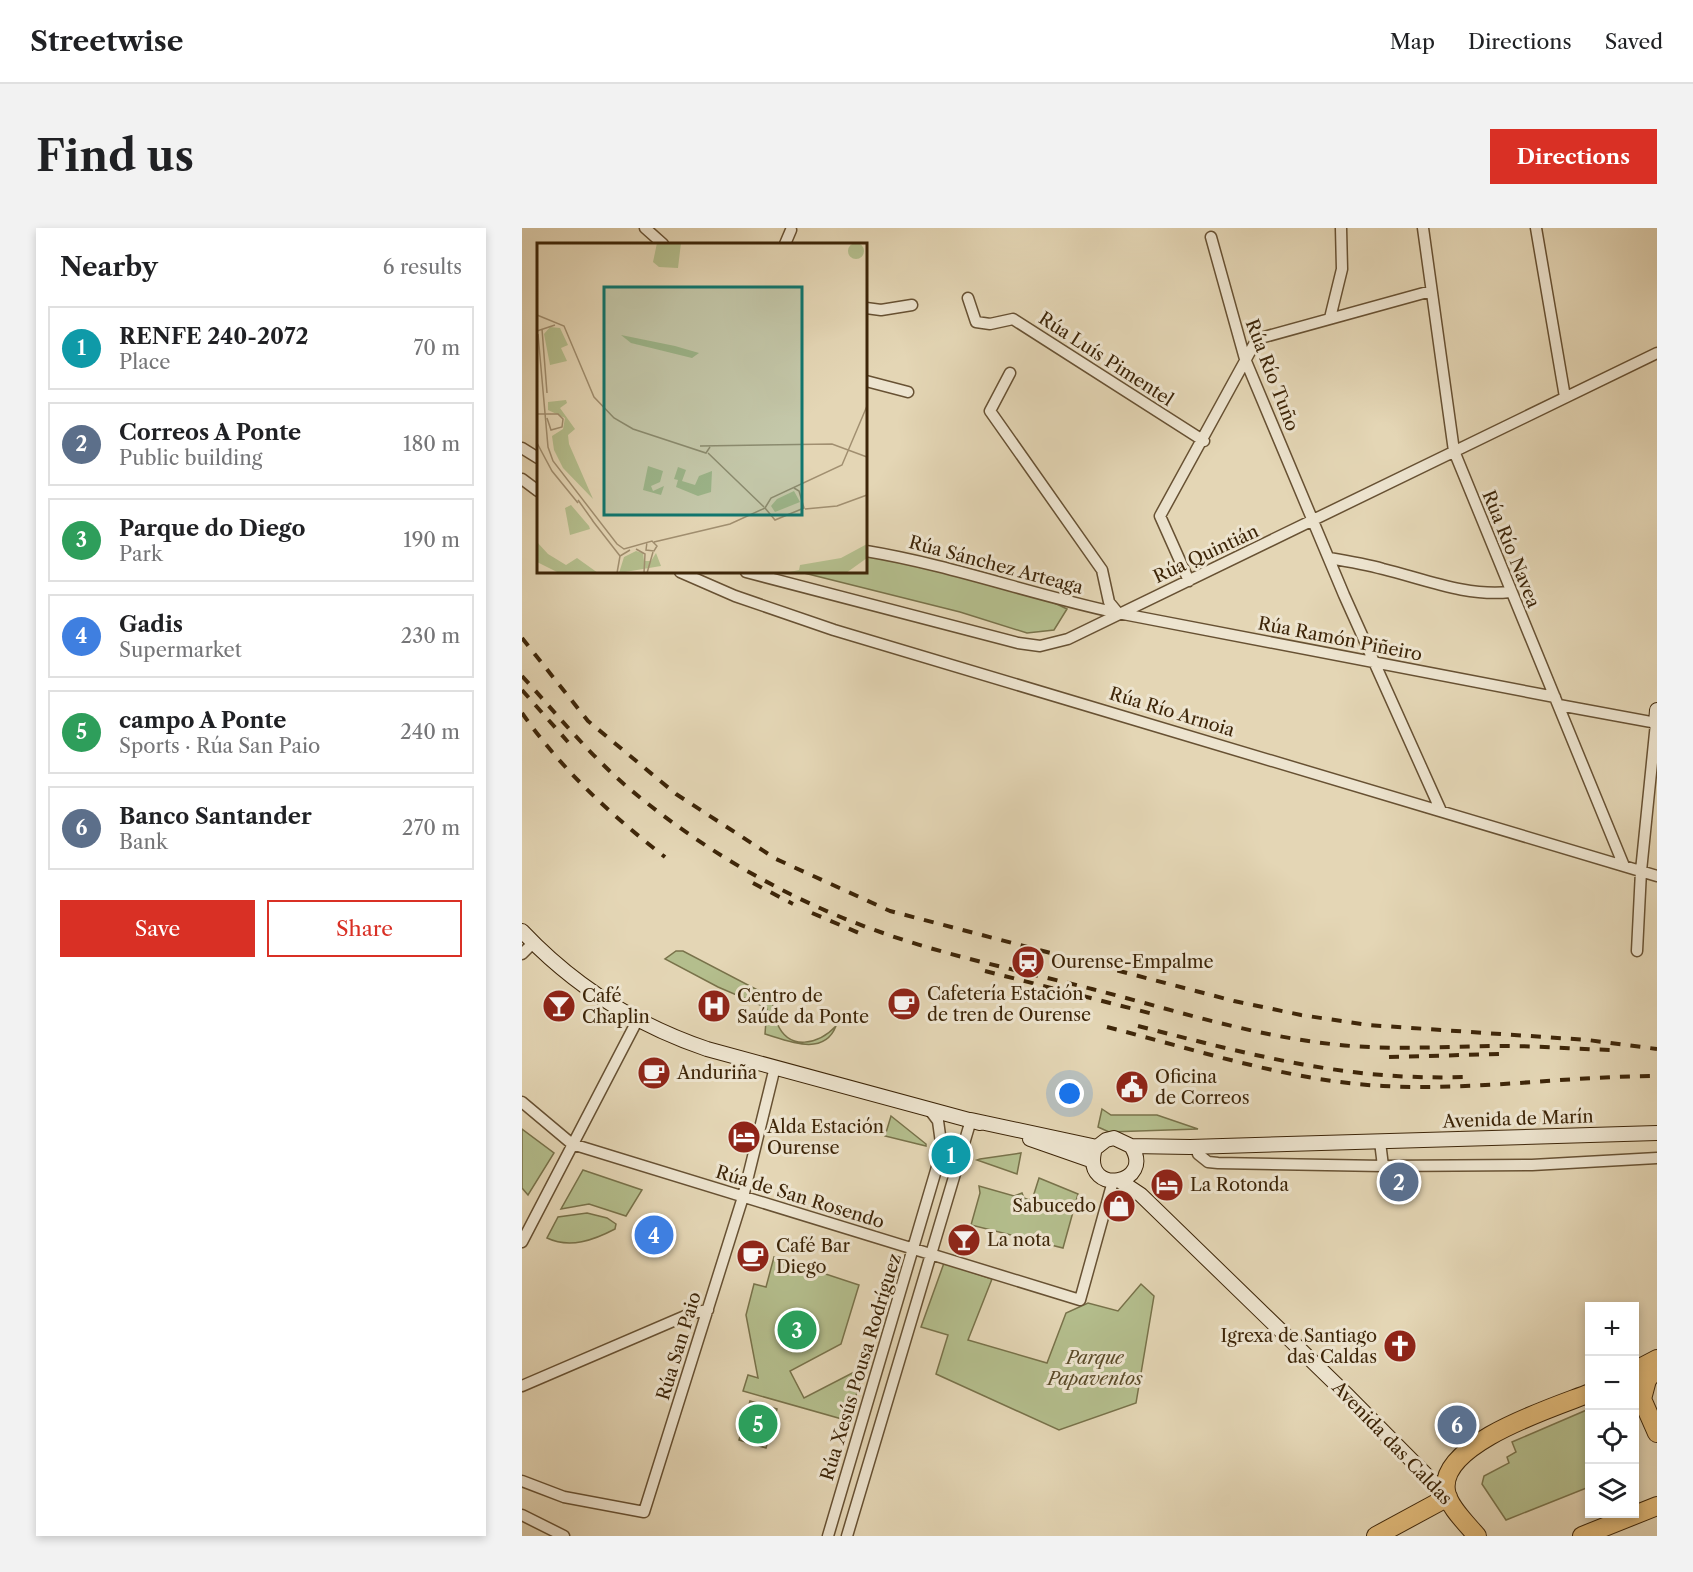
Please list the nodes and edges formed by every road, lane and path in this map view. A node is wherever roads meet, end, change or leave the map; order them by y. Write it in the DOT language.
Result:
graph roads {
  1 [pos="645,228"];
  2 [pos="1341,228"];
  3 [pos="1423,228"];
  4 [pos="1536,228"];
  5 [pos="791,230"];
  6 [pos="1211,237"];
  7 [pos="662,243"];
  8 [pos="785,243"];
  9 [pos="1431,291"];
  10 [pos="968,298"];
  11 [pos="912,305"];
  12 [pos="867,308"];
  13 [pos="1330,318"];
  14 [pos="1657,353"];
  15 [pos="1245,359"];
  16 [pos="1010,373"];
  17 [pos="867,381"];
  18 [pos="908,392"];
  19 [pos="1565,397"];
  20 [pos="1204,441"];
  21 [pos="522,448"];
  22 [pos="1454,451"];
  23 [pos="537,457"];
  24 [pos="522,479"];
  25 [pos="537,490"];
  26 [pos="1313,521"];
  27 [pos="867,551"];
  28 [pos="1329,558"];
  29 [pos="682,573"];
  30 [pos="706,573"];
  31 [pos="750,573"];
  32 [pos="700,581"];
  33 [pos="1189,581"];
  34 [pos="1510,592"];
  35 [pos="1118,613"];
  36 [pos="1374,661"];
  37 [pos="1557,701"];
  38 [pos="1657,718"];
  39 [pos="1441,811"];
  40 [pos="1624,866"];
  41 [pos="1641,871"];
  42 [pos="1657,876"];
  43 [pos="522,931"];
  44 [pos="533,943"];
  45 [pos="1637,951"];
  46 [pos="522,954"];
  47 [pos="638,1019"];
  48 [pos="775,1067"];
  49 [pos="522,1102"];
  50 [pos="926,1107"];
  51 [pos="971,1120"];
  52 [pos="1657,1133"];
  53 [pos="1380,1142"];
  54 [pos="572,1144"];
  55 [pos="1242,1145"];
  56 [pos="1131,1146"];
  57 [pos="1097,1147"];
  58 [pos="1192,1147"];
  59 [pos="1657,1158"];
  60 [pos="1136,1159"];
  61 [pos="1093,1161"];
  62 [pos="1243,1164"];
  63 [pos="1383,1166"];
  64 [pos="1117,1181"];
  65 [pos="743,1197"];
  66 [pos="522,1242"];
  67 [pos="913,1250"];
  68 [pos="932,1255"];
  69 [pos="708,1310"];
  70 [pos="1651,1362"];
  71 [pos="522,1386"];
  72 [pos="1639,1394"];
  73 [pos="1585,1395"];
  74 [pos="1657,1432"];
  75 [pos="522,1480"];
  76 [pos="1448,1497"];
  77 [pos="1657,1506"];
  78 [pos="522,1515"];
  79 [pos="848,1531"];
  80 [pos="564,1536"];
  81 [pos="828,1536"];
  82 [pos="857,1536"];
  83 [pos="1376,1536"];
  84 [pos="1477,1536"];
  85 [pos="1582,1536"];
  1 -- 7 [label="street"];
  2 -- 13 [label="street"];
  3 -- 9 [label="street, Rúa Río Navea"];
  4 -- 19 [label="street"];
  5 -- 8 [label="street"];
  6 -- 15 [label="street, Rúa Río Tuño"];
  9 -- 13 [label="street"];
  9 -- 22 [label="street, Rúa Río Navea"];
  10 -- 20 [label="street, Rúa Luís Pimentel"];
  11 -- 12 [label="street"];
  13 -- 15 [label="street"];
  14 -- 19 [label="street, Rúa Quintián"];
  15 -- 20 [label="street"];
  15 -- 26 [label="street, Rúa Río Tuño"];
  16 -- 35 [label="street"];
  17 -- 18 [label="street"];
  19 -- 22 [label="street, Rúa Quintián"];
  20 -- 33 [label="street"];
  21 -- 23 [label="street"];
  22 -- 26 [label="street, Rúa Quintián"];
  22 -- 34 [label="street, Rúa Río Navea"];
  24 -- 25 [label="street"];
  26 -- 28 [label="street, Rúa Río Tuño"];
  26 -- 33 [label="street, Rúa Quintián"];
  27 -- 35 [label="street, Rúa Sánchez Arteaga"];
  28 -- 34 [label="street"];
  28 -- 36 [label="street, Rúa Río Tuño"];
  29 -- 32 [label="street, Rúa Río Arnoia"];
  30 -- 32 [label="street"];
  31 -- 35 [label="street, Rúa Quintián"];
  32 -- 39 [label="street, Rúa Río Arnoia"];
  33 -- 35 [label="street, Rúa Quintián"];
  34 -- 37 [label="street, Rúa Río Navea"];
  35 -- 36 [label="street, Rúa Ramón Piñeiro"];
  36 -- 37 [label="street, Rúa Ramón Piñeiro"];
  36 -- 39 [label="street, Rúa Río Tuño"];
  37 -- 38 [label="street, Rúa Ramón Piñeiro"];
  37 -- 40 [label="street, Rúa Río Navea"];
  38 -- 41 [label="street"];
  39 -- 40 [label="street, Rúa Río Arnoia"];
  40 -- 41 [label="street, Rúa Río Arnoia"];
  41 -- 42 [label="street, Rúa Río Arnoia"];
  41 -- 45 [label="street"];
  43 -- 44 [label="main road"];
  44 -- 46 [label="street"];
  44 -- 47 [label="main road"];
  47 -- 48 [label="main road"];
  47 -- 54 [label="street"];
  48 -- 50 [label="main road"];
  48 -- 65 [label="street, Rúa San Paio"];
  49 -- 54 [label="street, Rúa de San Rosendo"];
  50 -- 51 [label="main road"];
  50 -- 67 [label="street, Rúa Xesús Pousa Rodríguez"];
  51 -- 57 [label="main road"];
  51 -- 61 [label="main road"];
  51 -- 68 [label="street, Rúa Xesús Pousa Rodríguez"];
  52 -- 53 [label="main road, Avenida de Marín"];
  53 -- 55 [label="main road, Avenida de Marín"];
  53 -- 63 [label="street"];
  54 -- 65 [label="street, Rúa de San Rosendo"];
  54 -- 66 [label="street"];
  55 -- 58 [label="main road, Avenida de Marín"];
  55 -- 62 [label="street"];
  56 -- 57 [label="main road"];
  56 -- 58 [label="main road"];
  56 -- 60 [label="main road"];
  57 -- 61 [label="main road"];
  58 -- 60 [label="main road"];
  58 -- 62 [label="street"];
  59 -- 63 [label="street"];
  60 -- 64 [label="main road"];
  61 -- 64 [label="main road"];
  62 -- 63 [label="street"];
  64 -- 68 [label="street, Rúa de San Rosendo"];
  64 -- 76 [label="main road, Avenida das Caldas"];
  65 -- 67 [label="street, Rúa de San Rosendo"];
  65 -- 69 [label="street, Rúa San Paio"];
  67 -- 68 [label="street, Rúa de San Rosendo"];
  67 -- 81 [label="street, Rúa Xesús Pousa Rodríguez"];
  68 -- 79 [label="street, Rúa Xesús Pousa Rodríguez"];
  69 -- 71 [label="street"];
  69 -- 75 [label="street, Rúa San Paio"];
  70 -- 72 [label="highway"];
  72 -- 74 [label="highway"];
  73 -- 76 [label="highway"];
  76 -- 83 [label="highway"];
  76 -- 84 [label="highway, Avenida das Caldas"];
  77 -- 85 [label="highway"];
  78 -- 80 [label="street"];
  79 -- 82 [label="street"];
}
